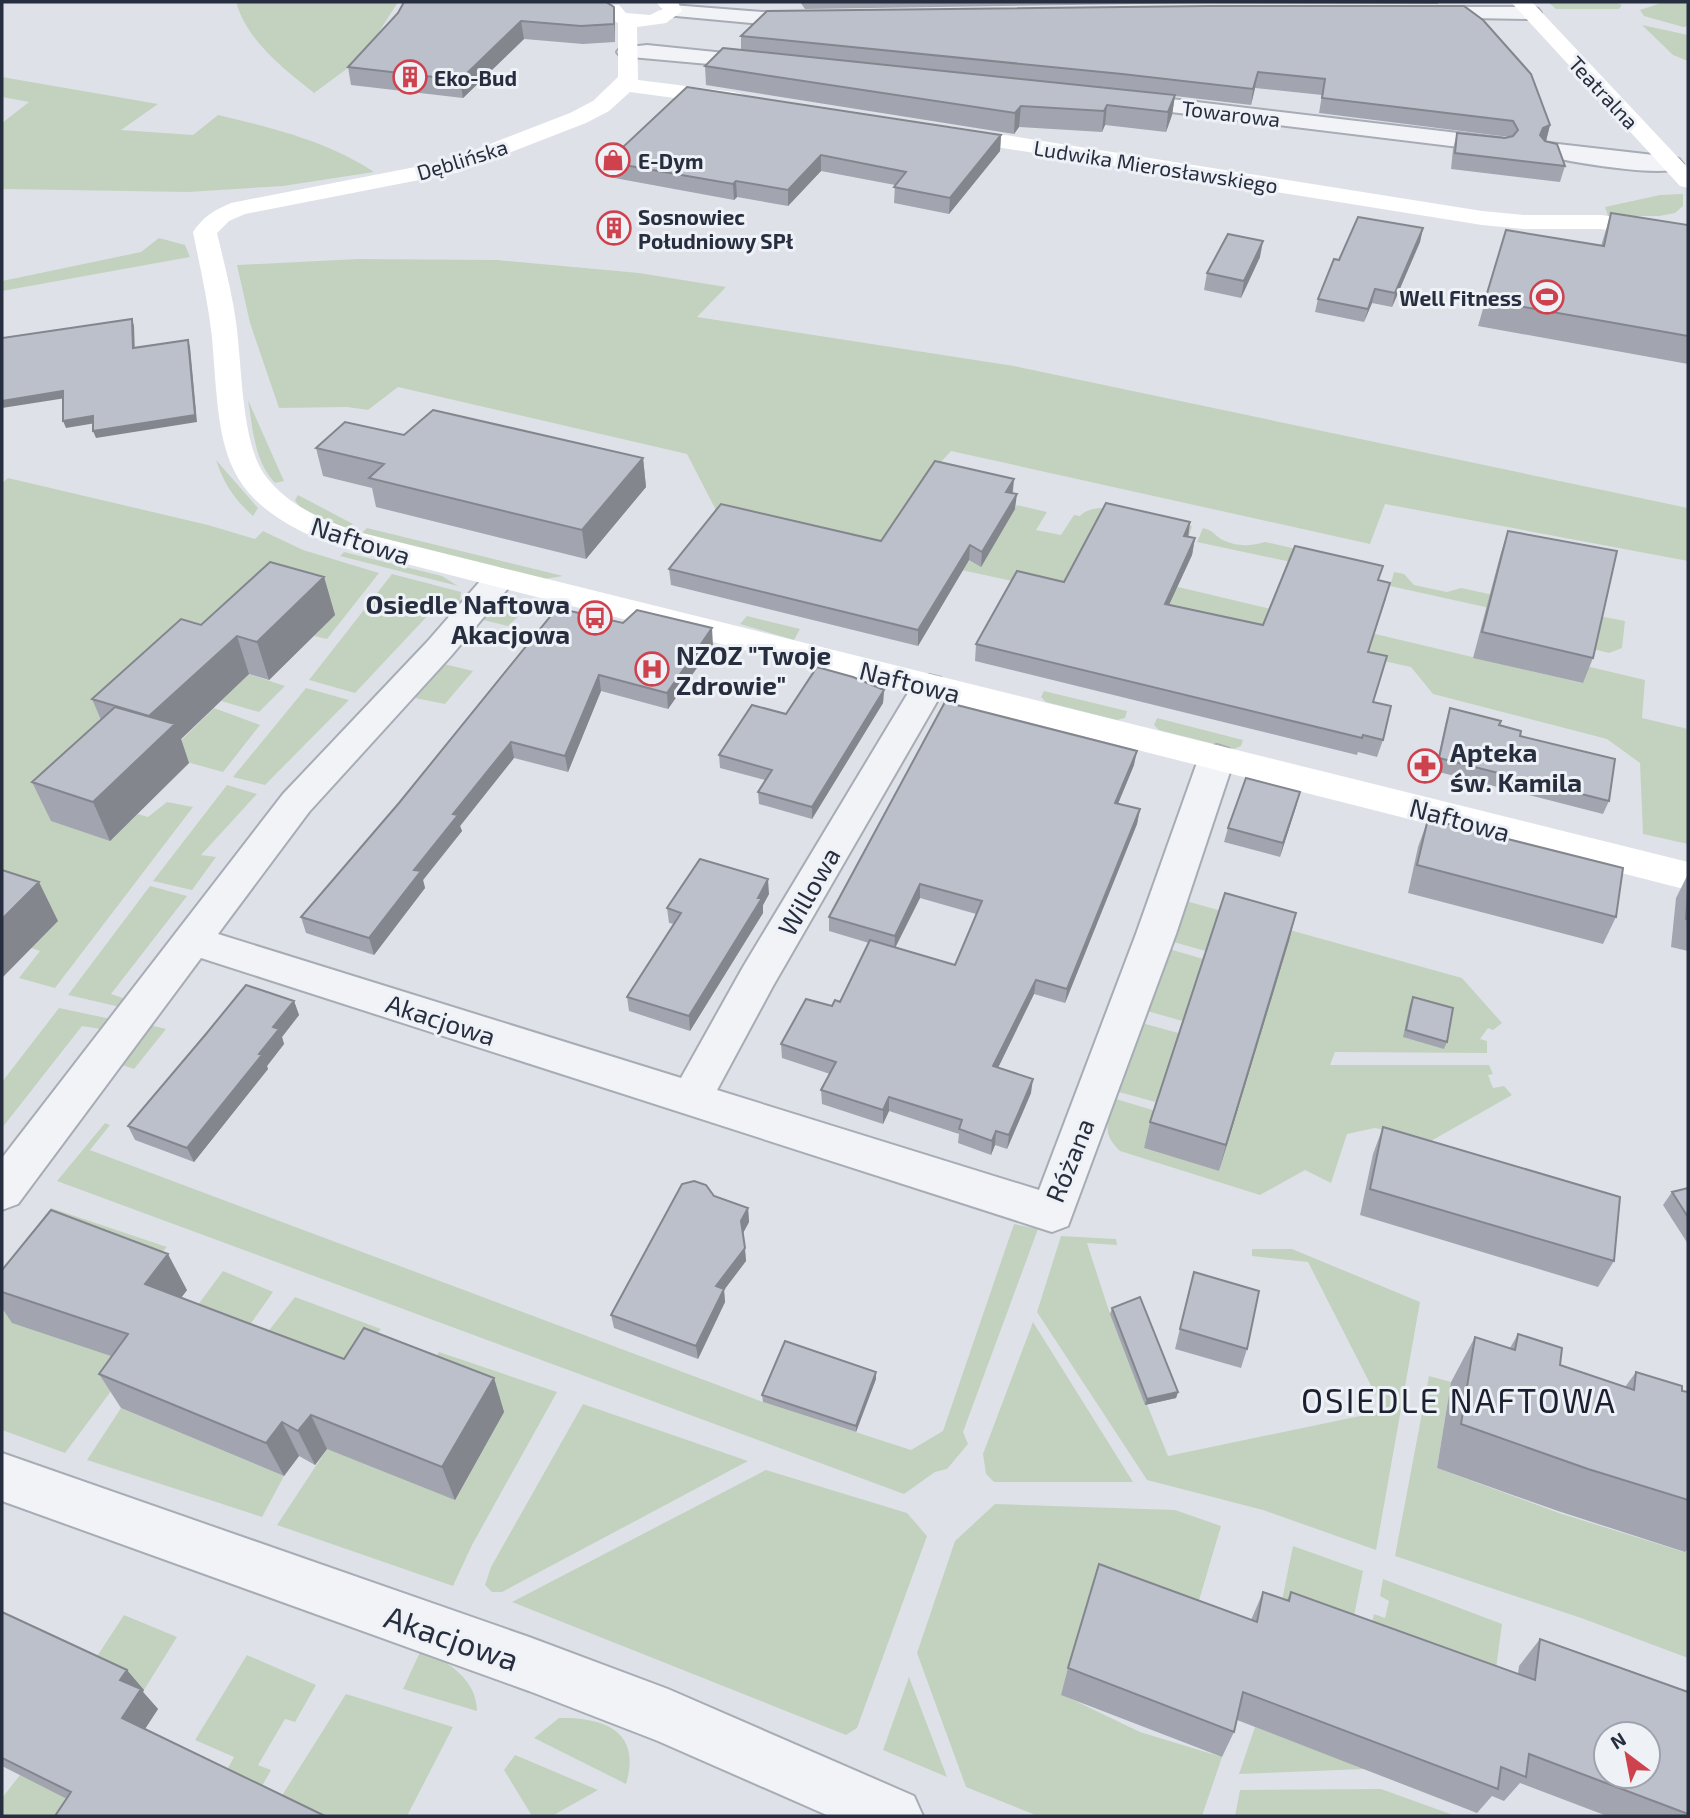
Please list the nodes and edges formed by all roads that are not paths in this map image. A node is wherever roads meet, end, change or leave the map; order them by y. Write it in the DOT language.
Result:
graph roads {
  1 [pos="669,7"];
  2 [pos="1526,7"];
  3 [pos="789,10"];
  4 [pos="627,11"];
  5 [pos="1394,13"];
  6 [pos="836,17"];
  7 [pos="628,52"];
  8 [pos="786,65"];
  9 [pos="625,85"];
  10 [pos="1107,98"];
  11 [pos="757,103"];
  12 [pos="922,129"];
  13 [pos="1500,145"];
  14 [pos="1549,150"];
  15 [pos="1671,163"];
  16 [pos="1688,181"];
  17 [pos="1688,213"];
  18 [pos="220,216"];
  19 [pos="1639,226"];
  20 [pos="1688,234"];
  21 [pos="499,579"];
  22 [pos="929,686"];
  23 [pos="1217,757"];
  24 [pos="1688,876"];
  25 [pos="191,940"];
  26 [pos="691,1099"];
  27 [pos="2,1191"];
  28 [pos="2,1478"];
  29 [pos="894,1816"];
  1 -- 3 [label="street"];
  1 -- 4 [label="street"];
  2 -- 5 [label="street"];
  2 -- 15 [label="street, Teatralna"];
  3 -- 6 [label="street"];
  4 -- 7 [label="street"];
  7 -- 8 [label="street"];
  7 -- 9 [label="street"];
  9 -- 11 [label="street"];
  9 -- 18 [label="street, Dęblińska"];
  10 -- 13 [label="street, Towarowa"];
  12 -- 19 [label="street, Ludwika Mierosławskiego"];
  14 -- 15 [label="street"];
  15 -- 16 [label="street, Teatralna"];
  17 -- 19 [label="street"];
  18 -- 21 [label="street, Naftowa"];
  19 -- 20 [label="street, Ludwika Mierosławskiego"];
  21 -- 22 [label="street, Naftowa"];
  21 -- 25 [label="street"];
  22 -- 23 [label="street, Naftowa"];
  22 -- 26 [label="street, Willowa"];
  23 -- 24 [label="street, Naftowa"];
  23 -- 26 [label="street, Różana"];
  25 -- 26 [label="street, Akacjowa"];
  25 -- 27 [label="street"];
  28 -- 29 [label="street, Akacjowa"];
}
